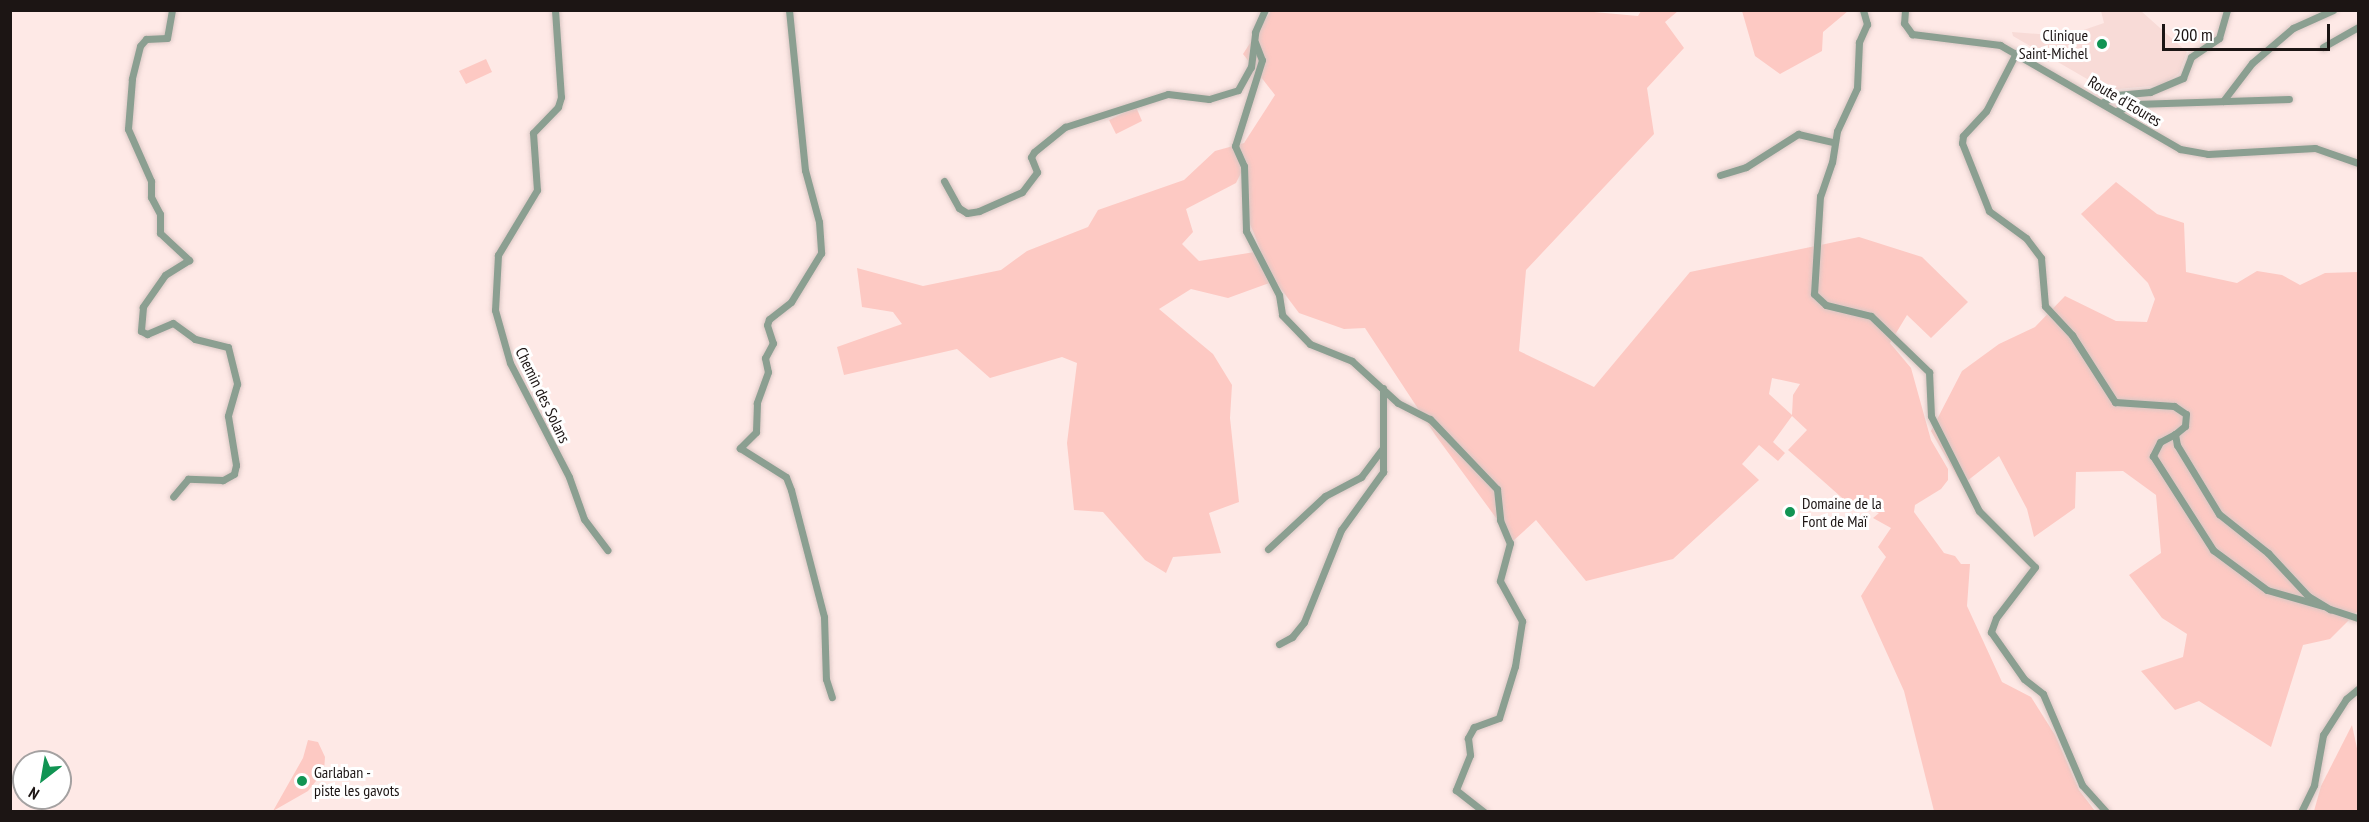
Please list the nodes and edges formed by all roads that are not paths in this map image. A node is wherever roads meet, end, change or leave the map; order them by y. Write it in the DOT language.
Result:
graph roads {
  1 [pos="172,10"];
  2 [pos="555,10"];
  3 [pos="789,10"];
  4 [pos="1265,10"];
  5 [pos="1863,10"];
  6 [pos="1905,10"];
  7 [pos="2227,10"];
  8 [pos="2333,10"];
  9 [pos="2358,27"];
  10 [pos="1255,42"];
  11 [pos="2323,47"];
  12 [pos="2016,53"];
  13 [pos="2289,99"];
  14 [pos="2223,101"];
  15 [pos="2103,102"];
  16 [pos="2135,104"];
  17 [pos="2116,111"];
  18 [pos="2126,117"];
  19 [pos="1834,142"];
  20 [pos="2358,163"];
  21 [pos="1720,175"];
  22 [pos="944,181"];
  23 [pos="1383,388"];
  24 [pos="2175,434"];
  25 [pos="1383,448"];
  26 [pos="173,497"];
  27 [pos="1268,549"];
  28 [pos="607,550"];
  29 [pos="2324,606"];
  30 [pos="2358,618"];
  31 [pos="1279,644"];
  32 [pos="2358,689"];
  33 [pos="832,697"];
  34 [pos="1484,812"];
  35 [pos="2106,812"];
  36 [pos="2301,812"];
  1 -- 26 [label="street"];
  2 -- 28 [label="street, Chemin des Solans"];
  3 -- 33 [label="street"];
  4 -- 10 [label="street"];
  5 -- 19 [label="street"];
  6 -- 12 [label="street, Route d'Eoures"];
  7 -- 15 [label="street"];
  8 -- 14 [label="street"];
  9 -- 11 [label="street"];
  10 -- 22 [label="street"];
  10 -- 23 [label="street"];
  12 -- 15 [label="street, Route d'Eoures"];
  12 -- 24 [label="street"];
  13 -- 14 [label="street"];
  14 -- 16 [label="street"];
  15 -- 17 [label="street, Route d'Eoures"];
  16 -- 17 [label="street"];
  16 -- 18 [label="street"];
  17 -- 18 [label="street, Route d'Eoures"];
  18 -- 20 [label="street, Route d'Eoures"];
  19 -- 21 [label="street"];
  19 -- 35 [label="street"];
  23 -- 25 [label="street"];
  23 -- 34 [label="street"];
  24 -- 29 [label="street"];
  24 -- 29 [label="street"];
  25 -- 27 [label="street"];
  25 -- 31 [label="street"];
  29 -- 30 [label="street"];
  32 -- 36 [label="street"];
}
